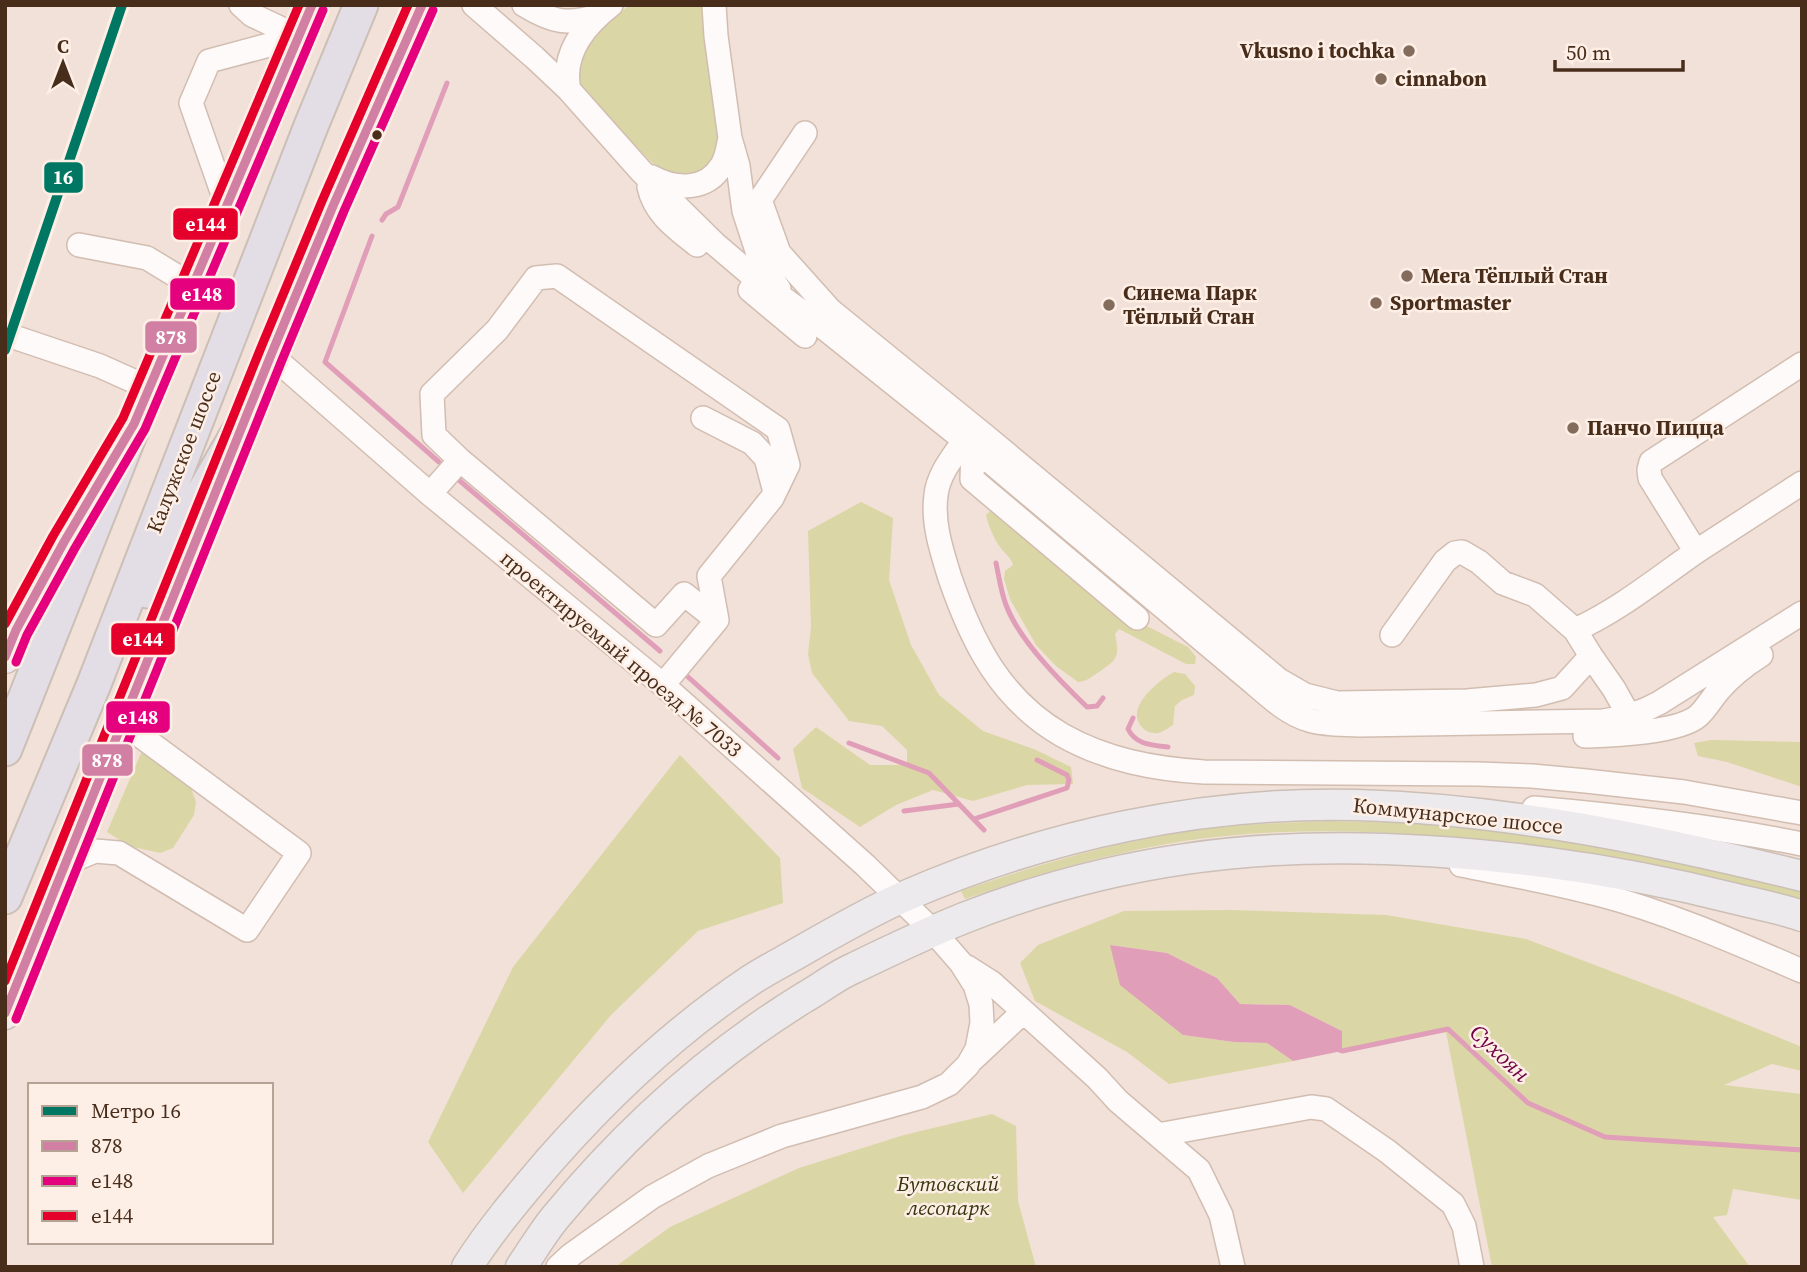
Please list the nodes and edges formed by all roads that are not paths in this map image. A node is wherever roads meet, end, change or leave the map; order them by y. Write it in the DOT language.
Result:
graph roads {
  1 [pos="241,5"];
  2 [pos="312,5"];
  3 [pos="361,5"];
  4 [pos="422,5"];
  5 [pos="474,5"];
  6 [pos="524,5"];
  7 [pos="708,5"];
  8 [pos="714,5"];
  9 [pos="607,8"];
  10 [pos="716,36"];
  11 [pos="299,37"];
  12 [pos="569,90"];
  13 [pos="805,133"];
  14 [pos="730,138"];
  15 [pos="644,174"];
  16 [pos="227,206"];
  17 [pos="79,245"];
  18 [pos="193,285"];
  19 [pos="785,298"];
  20 [pos="5,334"];
  21 [pos="805,336"];
  22 [pos="271,355"];
  23 [pos="1802,364"];
  24 [pos="149,388"];
  25 [pos="703,418"];
  26 [pos="134,424"];
  27 [pos="242,426"];
  28 [pos="966,448"];
  29 [pos="460,460"];
  30 [pos="1802,483"];
  31 [pos="775,492"];
  32 [pos="430,494"];
  33 [pos="1696,552"];
  34 [pos="1802,613"];
  35 [pos="1137,618"];
  36 [pos="716,620"];
  37 [pos="1802,629"];
  38 [pos="1575,630"];
  39 [pos="1392,635"];
  40 [pos="1591,656"];
  41 [pos="5,658"];
  42 [pos="94,684"];
  43 [pos="663,685"];
  44 [pos="1720,689"];
  45 [pos="134,693"];
  46 [pos="1694,706"];
  47 [pos="1300,708"];
  48 [pos="1629,716"];
  49 [pos="1494,737"];
  50 [pos="1522,737"];
  51 [pos="5,749"];
  52 [pos="1357,805"];
  53 [pos="1802,813"];
  54 [pos="1802,844"];
  55 [pos="1368,848"];
  56 [pos="63,869"];
  57 [pos="1802,876"];
  58 [pos="5,897"];
  59 [pos="899,899"];
  60 [pos="1802,916"];
  61 [pos="933,931"];
  62 [pos="961,963"];
  63 [pos="1802,971"];
  64 [pos="1023,1012"];
  65 [pos="5,1014"];
  66 [pos="968,1065"];
  67 [pos="1158,1135"];
  68 [pos="467,1267"];
  69 [pos="521,1267"];
  70 [pos="558,1267"];
  71 [pos="1233,1267"];
  72 [pos="1472,1267"];
  1 -- 11 [label="street"];
  2 -- 11 [label="highway"];
  3 -- 42 [label="highway, Калужское шоссе"];
  4 -- 22 [label="highway"];
  5 -- 12 [label="street"];
  6 -- 9 [label="street"];
  7 -- 10 [label="street"];
  8 -- 10 [label="street"];
  9 -- 12 [label="street"];
  10 -- 14 [label="street"];
  11 -- 16 [label="highway"];
  11 -- 16 [label="street"];
  12 -- 15 [label="street"];
  13 -- 47 [label="street"];
  14 -- 15 [label="street"];
  14 -- 19 [label="street"];
  15 -- 19 [label="street"];
  15 -- 21 [label="street"];
  16 -- 18 [label="highway"];
  17 -- 18 [label="street"];
  18 -- 24 [label="highway"];
  19 -- 28 [label="street"];
  20 -- 24 [label="street"];
  22 -- 27 [label="highway"];
  22 -- 32 [label="street, проектируемый проезд № 7033"];
  23 -- 33 [label="street"];
  24 -- 26 [label="highway"];
  25 -- 31 [label="street"];
  26 -- 41 [label="main road"];
  26 -- 51 [label="highway"];
  27 -- 42 [label="highway"];
  27 -- 45 [label="main road"];
  28 -- 35 [label="street"];
  28 -- 47 [label="street"];
  28 -- 53 [label="street"];
  29 -- 31 [label="street"];
  29 -- 32 [label="street"];
  29 -- 36 [label="street"];
  30 -- 33 [label="street"];
  31 -- 36 [label="street"];
  32 -- 43 [label="street, проектируемый проезд № 7033"];
  33 -- 38 [label="street"];
  34 -- 48 [label="street"];
  36 -- 43 [label="street"];
  37 -- 44 [label="street"];
  38 -- 39 [label="street"];
  38 -- 40 [label="street"];
  40 -- 47 [label="street"];
  40 -- 48 [label="street"];
  42 -- 58 [label="highway, Калужское шоссе"];
  43 -- 59 [label="street, проектируемый проезд № 7033"];
  44 -- 46 [label="street"];
  44 -- 50 [label="street"];
  45 -- 56 [label="main road"];
  45 -- 56 [label="street"];
  47 -- 48 [label="street"];
  47 -- 49 [label="street"];
  52 -- 54 [label="street"];
  52 -- 57 [label="main road, Коммунарское шоссе"];
  52 -- 59 [label="main road, Коммунарское шоссе"];
  55 -- 60 [label="main road, Коммунарское шоссе"];
  55 -- 61 [label="main road, Коммунарское шоссе"];
  55 -- 63 [label="street"];
  56 -- 65 [label="main road"];
  59 -- 61 [label="street, проектируемый проезд № 7033"];
  59 -- 68 [label="main road, Коммунарское шоссе"];
  61 -- 62 [label="street, проектируемый проезд № 7033"];
  61 -- 69 [label="main road, Коммунарское шоссе"];
  62 -- 64 [label="street"];
  62 -- 66 [label="street"];
  64 -- 66 [label="street"];
  64 -- 67 [label="street"];
  66 -- 70 [label="street"];
  67 -- 71 [label="street"];
  67 -- 72 [label="street"];
}
